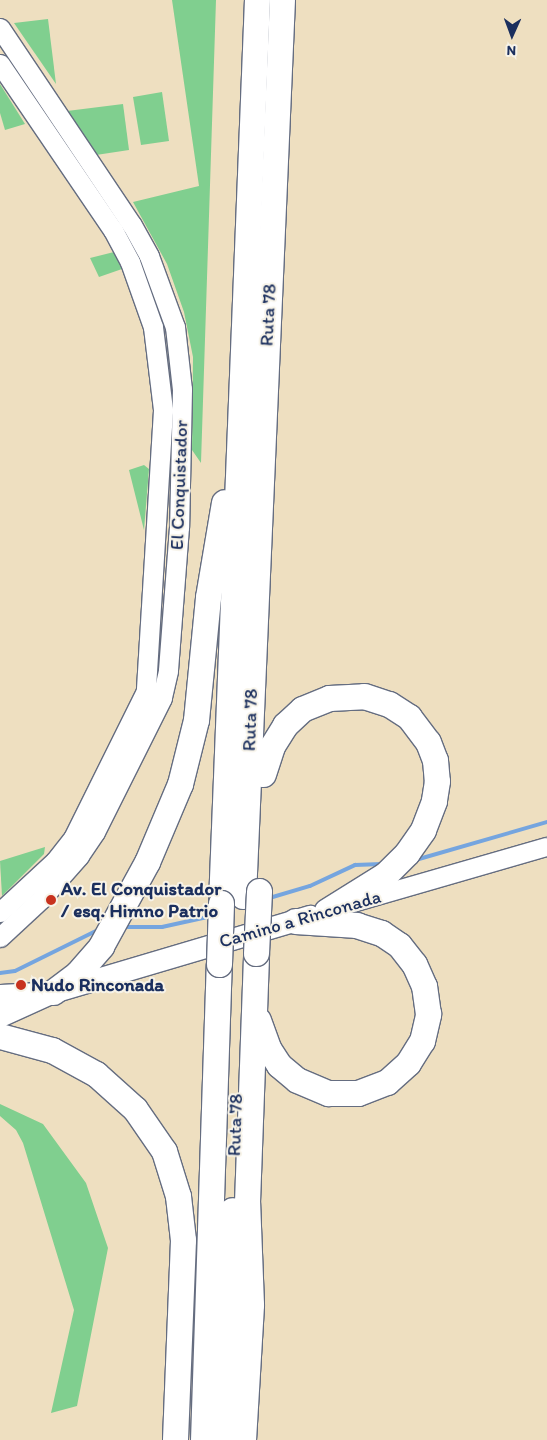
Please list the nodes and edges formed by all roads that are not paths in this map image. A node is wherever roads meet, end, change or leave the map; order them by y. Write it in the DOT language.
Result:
graph roads {
  1 [pos="257,0"];
  2 [pos="282,0"];
  3 [pos="0,28"];
  4 [pos="0,64"];
  5 [pos="243,366"];
  6 [pos="263,416"];
  7 [pos="262,774"];
  8 [pos="547,847"];
  9 [pos="241,896"];
  10 [pos="327,911"];
  11 [pos="0,912"];
  12 [pos="295,921"];
  13 [pos="0,937"];
  14 [pos="239,958"];
  15 [pos="54,992"];
  16 [pos="0,995"];
  17 [pos="254,1005"];
  18 [pos="0,1016"];
  19 [pos="0,1036"];
  20 [pos="175,1440"];
  21 [pos="203,1440"];
  22 [pos="224,1440"];
  23 [pos="243,1440"];
  1 -- 5 [label="highway, Ruta 78"];
  2 -- 6 [label="highway, Ruta 78"];
  3 -- 13 [label="main road, El Conquistador"];
  4 -- 11 [label="main road, El Conquistador"];
  5 -- 9 [label="highway, Ruta 78"];
  5 -- 15 [label="highway"];
  6 -- 7 [label="highway"];
  6 -- 9 [label="highway, Ruta 78"];
  7 -- 9 [label="highway"];
  7 -- 10 [label="highway"];
  8 -- 10 [label="street, Camino a Rinconada"];
  9 -- 14 [label="highway, bridge"];
  9 -- 14 [label="highway, Ruta 78, bridge"];
  10 -- 12 [label="main road, Camino a Rinconada"];
  12 -- 15 [label="main road, Camino a Rinconada"];
  12 -- 17 [label="highway"];
  14 -- 17 [label="highway"];
  14 -- 21 [label="highway, Ruta 78"];
  14 -- 22 [label="highway, Ruta 78"];
  15 -- 16 [label="main road, Camino a Rinconada"];
  15 -- 18 [label="main road, Camino a Rinconada"];
  17 -- 23 [label="highway"];
  19 -- 20 [label="highway"];
}
